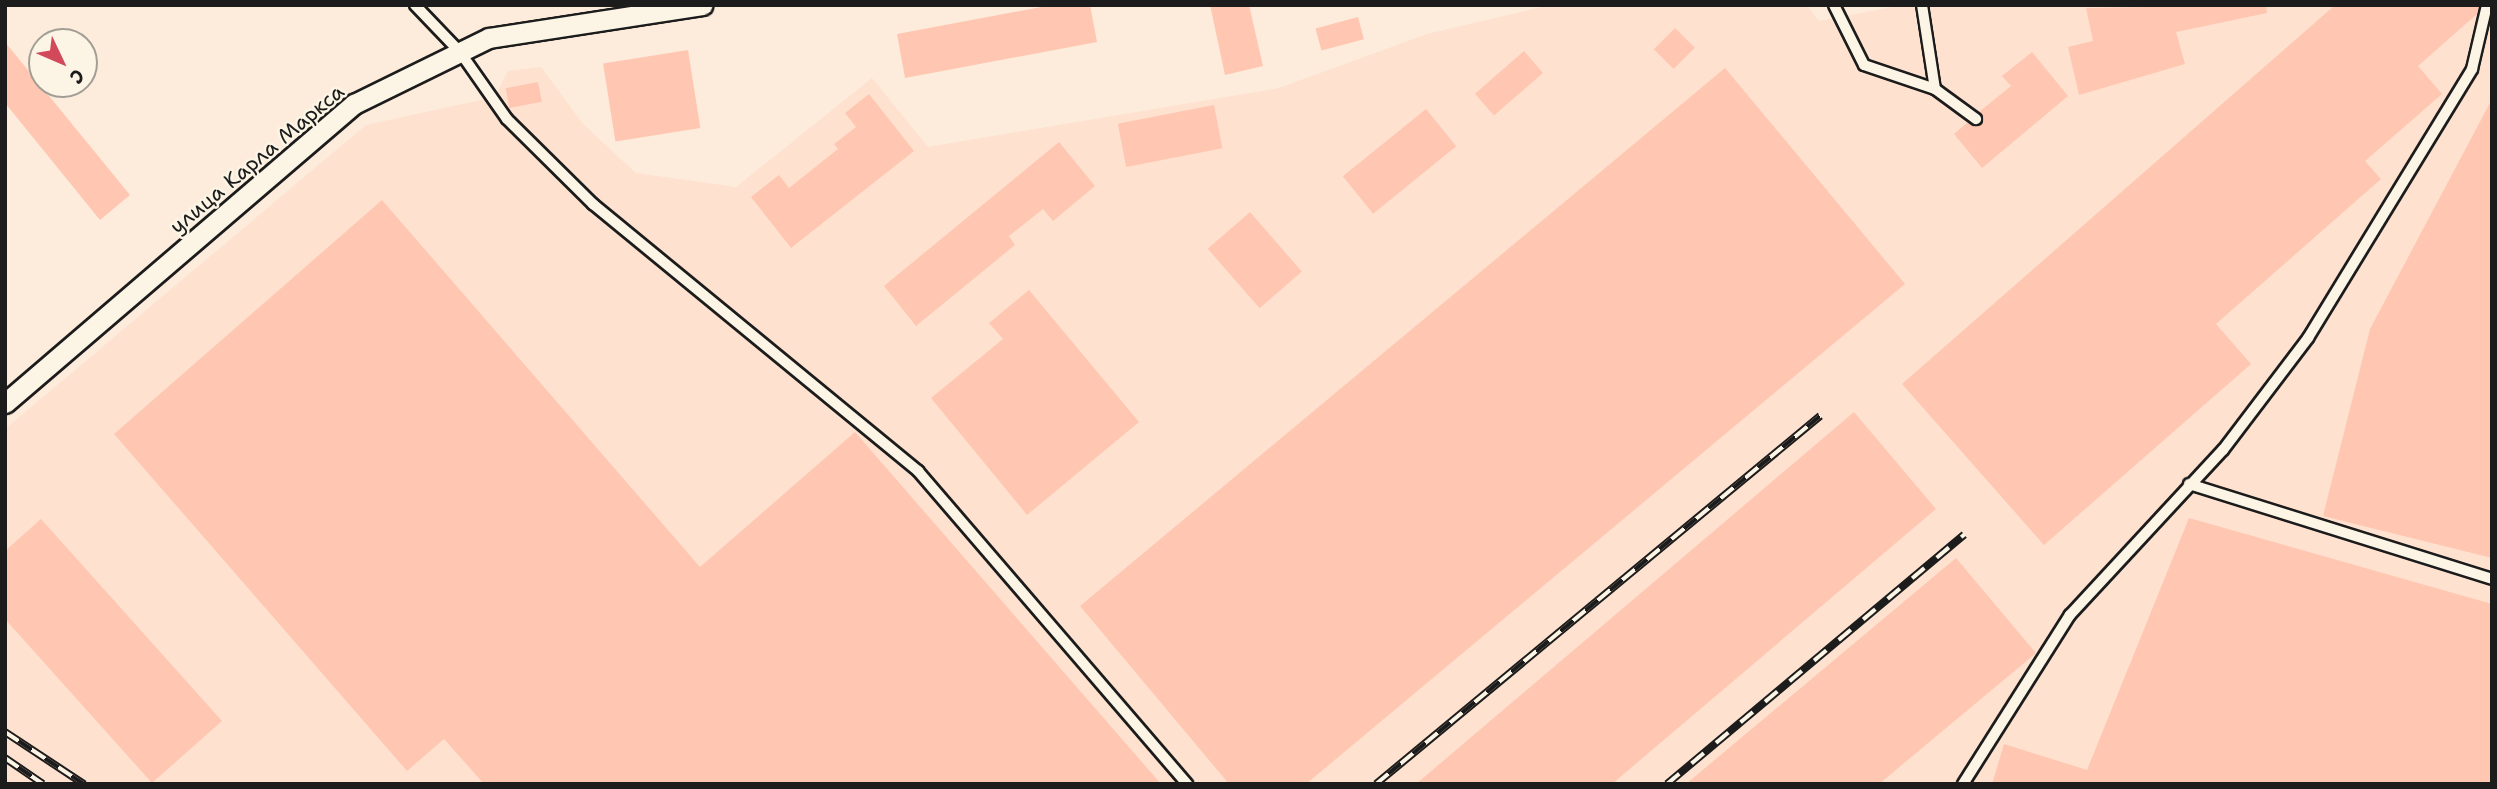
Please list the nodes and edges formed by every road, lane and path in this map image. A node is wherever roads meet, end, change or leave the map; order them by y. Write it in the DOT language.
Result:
graph roads {
  1 [pos="415,5"];
  2 [pos="702,5"];
  3 [pos="1834,5"];
  4 [pos="1922,5"];
  5 [pos="2487,5"];
  6 [pos="460,52"];
  7 [pos="1935,89"];
  8 [pos="1976,119"];
  9 [pos="5,403"];
  10 [pos="2189,484"];
  11 [pos="2492,579"];
  12 [pos="1187,784"];
  13 [pos="1964,784"];
  1 -- 6 [label="lane"];
  2 -- 6 [label="street, улица Карла Маркса"];
  3 -- 7 [label="lane"];
  4 -- 7 [label="lane"];
  5 -- 10 [label="lane"];
  6 -- 9 [label="street, улица Карла Маркса"];
  6 -- 12 [label="lane"];
  7 -- 8 [label="lane"];
  10 -- 11 [label="lane"];
  10 -- 13 [label="lane"];
}
